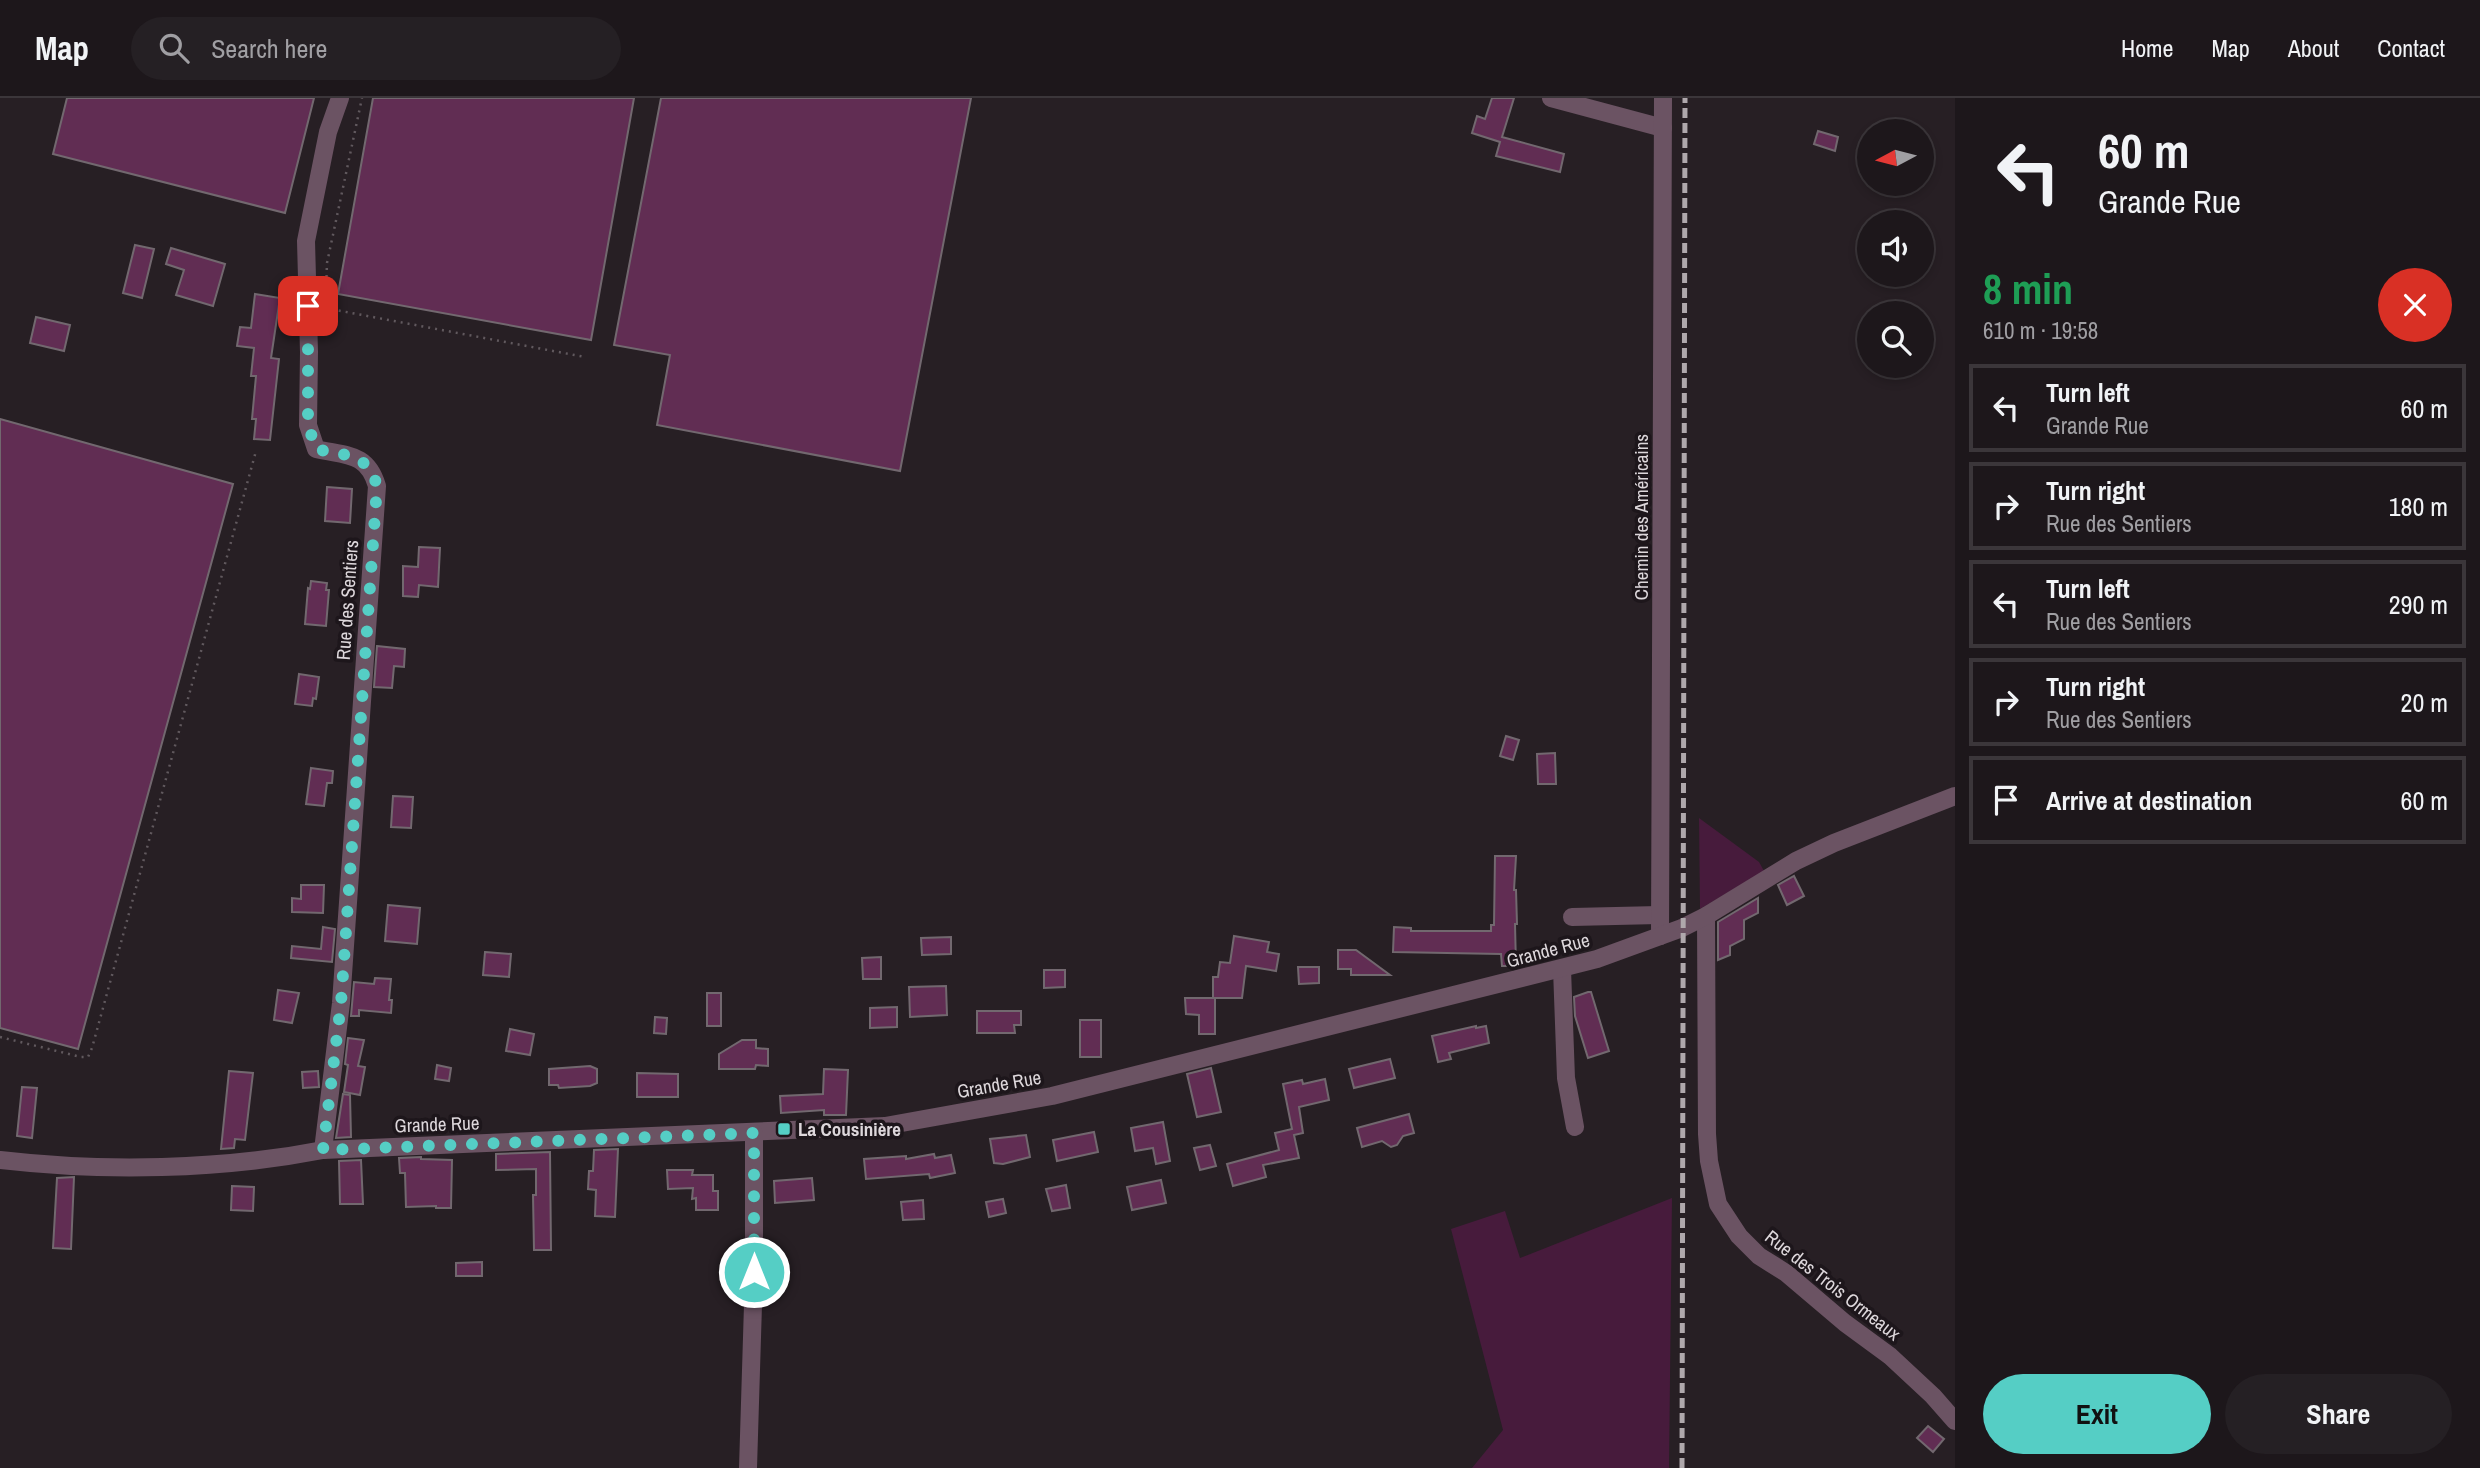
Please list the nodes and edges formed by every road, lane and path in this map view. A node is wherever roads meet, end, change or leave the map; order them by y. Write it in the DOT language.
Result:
graph roads {
  1 [pos="340,98"];
  2 [pos="362,98"];
  3 [pos="1551,98"];
  4 [pos="1663,98"];
  5 [pos="1663,128"];
  6 [pos="325,297"];
  7 [pos="308,306"];
  8 [pos="584,357"];
  9 [pos="256,450"];
  10 [pos="1955,796"];
  11 [pos="1659,915"];
  12 [pos="1706,916"];
  13 [pos="1572,917"];
  14 [pos="1660,936"];
  15 [pos="1562,969"];
  16 [pos="0,1037"];
  17 [pos="1575,1127"];
  18 [pos="754,1133"];
  19 [pos="323,1150"];
  20 [pos="0,1160"];
  21 [pos="1955,1421"];
  22 [pos="748,1468"];
  1 -- 7 [label="street, Rue des Sentiers"];
  2 -- 6 [label="path"];
  3 -- 5 [label="street"];
  4 -- 5 [label="street, Chemin des Américains"];
  5 -- 11 [label="street, Chemin des Américains"];
  7 -- 8 [label="path"];
  7 -- 19 [label="street, Rue des Sentiers"];
  9 -- 16 [label="path"];
  10 -- 12 [label="street, Grande Rue"];
  11 -- 13 [label="street"];
  11 -- 14 [label="street, Chemin des Américains"];
  12 -- 14 [label="street, Grande Rue"];
  12 -- 21 [label="street, Rue des Trois Ormeaux"];
  14 -- 15 [label="street, Grande Rue"];
  15 -- 17 [label="street"];
  15 -- 18 [label="street, Grande Rue"];
  18 -- 19 [label="street, Grande Rue"];
  18 -- 22 [label="street"];
  19 -- 20 [label="street, Grande Rue"];
}
